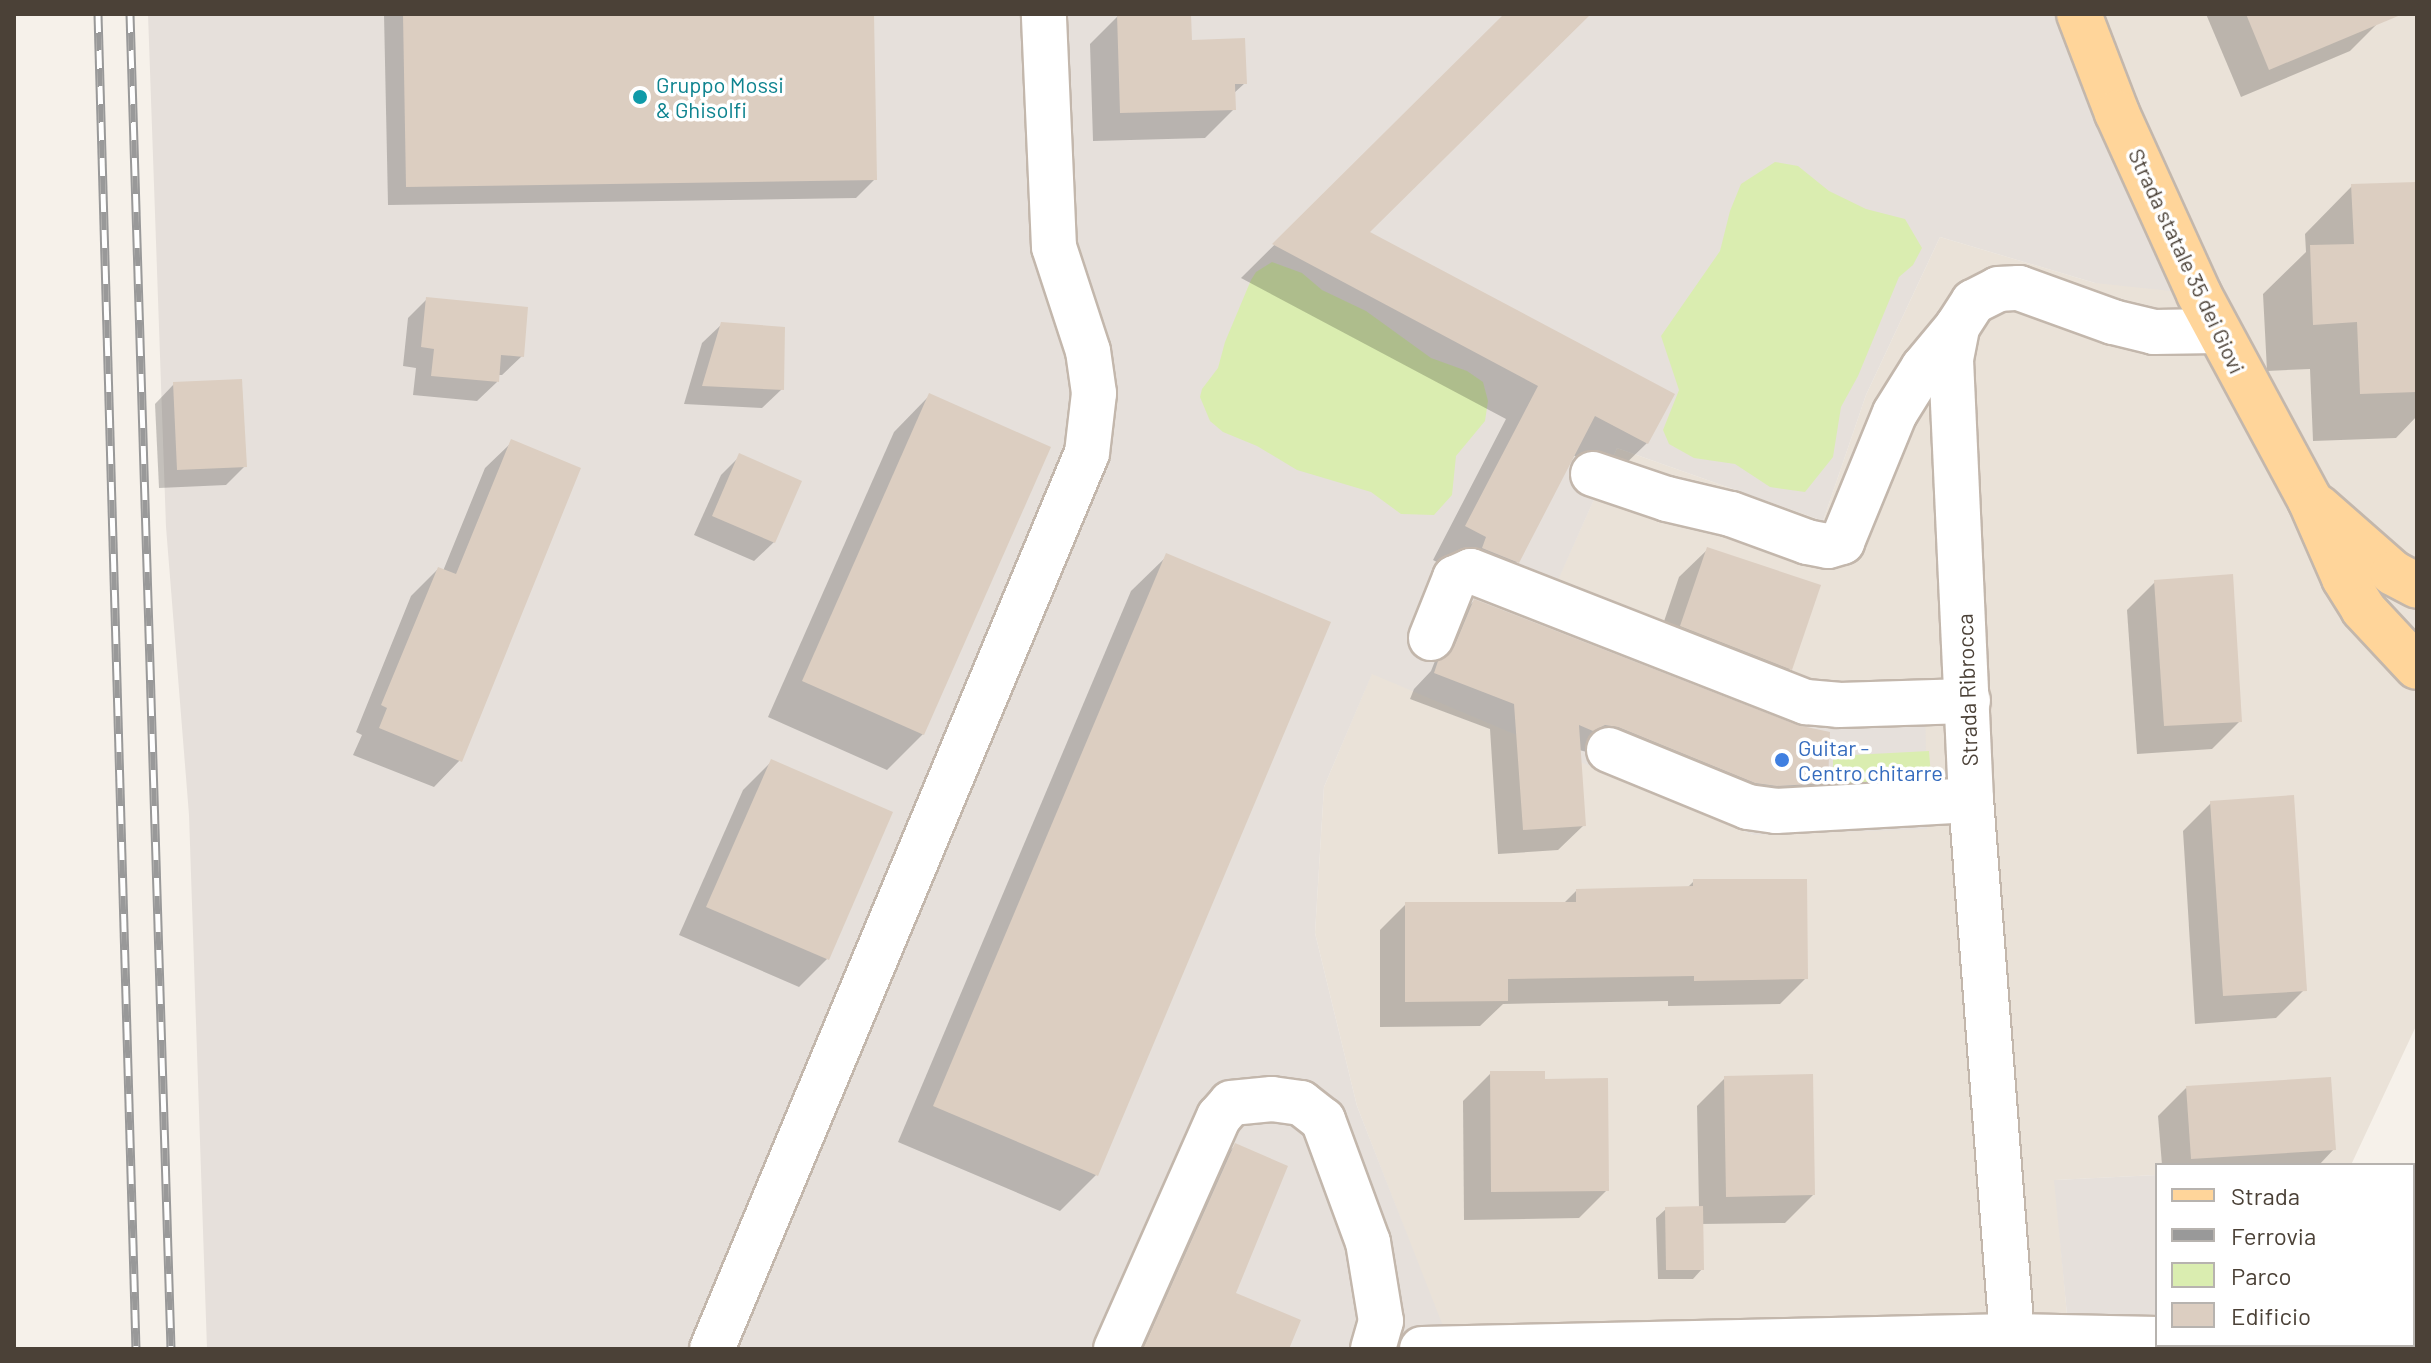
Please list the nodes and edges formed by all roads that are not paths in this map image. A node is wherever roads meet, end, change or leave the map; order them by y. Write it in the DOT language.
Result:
graph roads {
  1 [pos="1044,14"];
  2 [pos="2079,14"];
  3 [pos="1957,327"];
  4 [pos="2217,331"];
  5 [pos="1593,474"];
  6 [pos="2310,500"];
  7 [pos="2417,586"];
  8 [pos="1431,638"];
  9 [pos="2417,667"];
  10 [pos="1968,701"];
  11 [pos="1609,750"];
  12 [pos="1971,800"];
  13 [pos="2012,1336"];
  14 [pos="2155,1339"];
  15 [pos="1443,1348"];
  16 [pos="712,1349"];
  17 [pos="1116,1349"];
  18 [pos="1373,1349"];
  1 -- 16 [label="street"];
  2 -- 4 [label="main road, Strada statale 35 dei Giovi"];
  3 -- 4 [label="street"];
  3 -- 5 [label="street"];
  3 -- 10 [label="street, Strada Ribrocca"];
  4 -- 6 [label="main road, Strada statale 35 dei Giovi"];
  6 -- 7 [label="main road, Strada statale 35 dei Giovi"];
  6 -- 9 [label="main road, Strada statale 35 dei Giovi"];
  8 -- 10 [label="street"];
  10 -- 12 [label="street, Strada Ribrocca"];
  11 -- 12 [label="street"];
  12 -- 13 [label="street, Strada Ribrocca"];
  13 -- 14 [label="street"];
  13 -- 15 [label="street"];
  17 -- 18 [label="street"];
}
